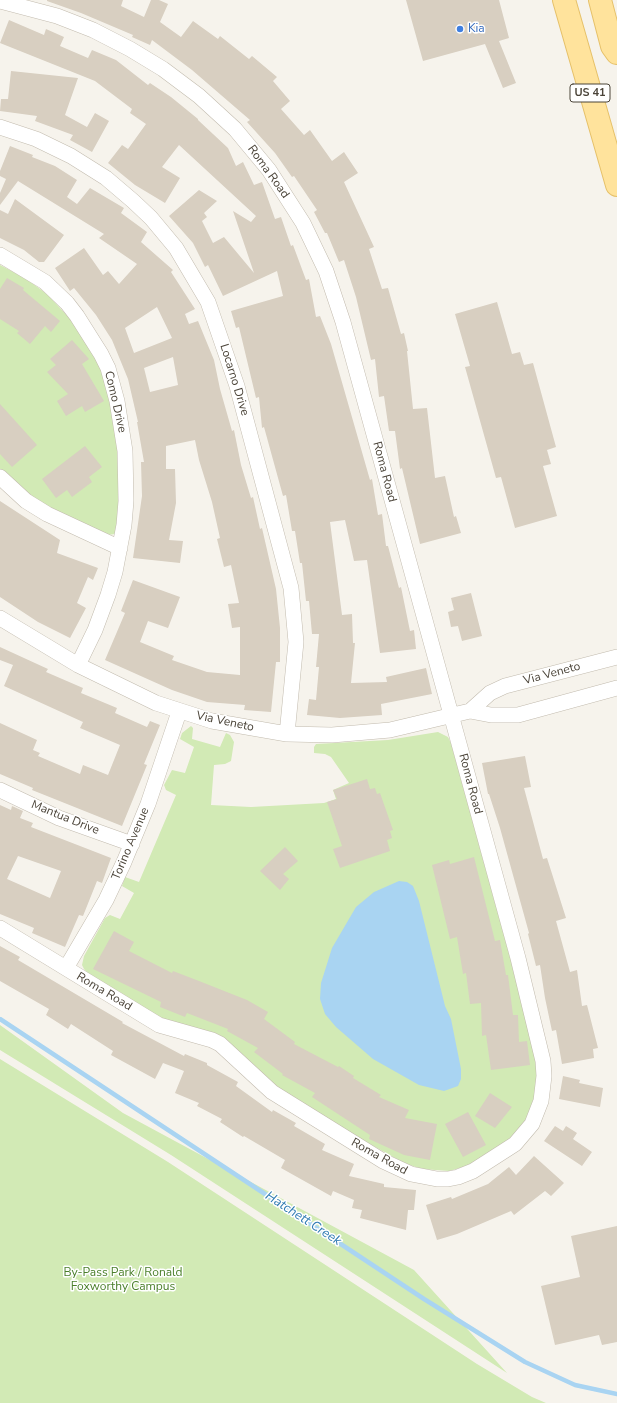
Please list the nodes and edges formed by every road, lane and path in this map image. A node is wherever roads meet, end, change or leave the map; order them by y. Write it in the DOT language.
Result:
graph roads {
  1 [pos="564,0"];
  2 [pos="600,0"];
  3 [pos="613,0"];
  4 [pos="0,1"];
  5 [pos="617,14"];
  6 [pos="617,53"];
  7 [pos="0,127"];
  8 [pos="617,186"];
  9 [pos="0,255"];
  10 [pos="0,477"];
  11 [pos="120,548"];
  12 [pos="0,618"];
  13 [pos="617,657"];
  14 [pos="78,665"];
  15 [pos="617,688"];
  16 [pos="470,711"];
  17 [pos="179,712"];
  18 [pos="451,715"];
  19 [pos="287,734"];
  20 [pos="0,790"];
  21 [pos="132,844"];
  22 [pos="0,928"];
  23 [pos="66,968"];
  1 -- 8 [label="main road, US 41"];
  2 -- 6 [label="main road"];
  3 -- 5 [label="main road"];
  4 -- 18 [label="street, Roma Road"];
  7 -- 19 [label="street, Locarno Drive"];
  9 -- 11 [label="street, Como Drive"];
  10 -- 11 [label="street"];
  11 -- 14 [label="street, Como Drive"];
  12 -- 14 [label="street, Via Veneto"];
  13 -- 16 [label="street, Via Veneto"];
  14 -- 17 [label="street, Via Veneto"];
  15 -- 16 [label="street, Via Veneto"];
  16 -- 18 [label="street, Via Veneto"];
  17 -- 19 [label="street, Via Veneto"];
  17 -- 21 [label="street, Torino Avenue"];
  18 -- 19 [label="street, Via Veneto"];
  18 -- 23 [label="street, Roma Road"];
  20 -- 21 [label="street, Mantua Drive"];
  21 -- 23 [label="street, Torino Avenue"];
  22 -- 23 [label="street, Roma Road"];
}
